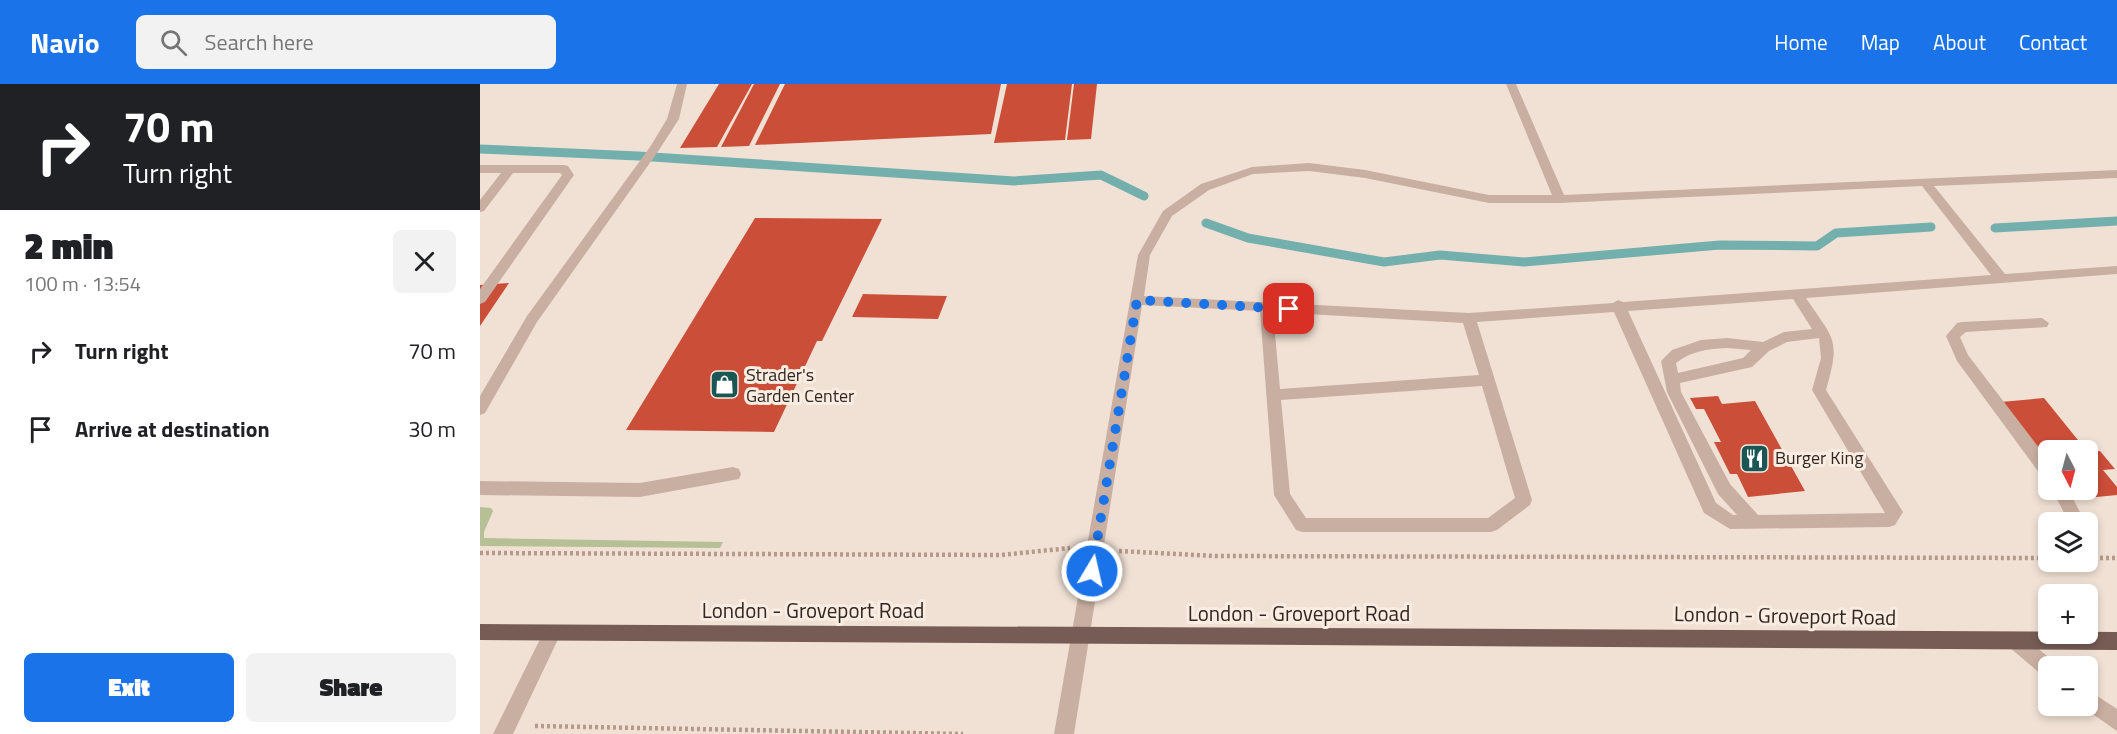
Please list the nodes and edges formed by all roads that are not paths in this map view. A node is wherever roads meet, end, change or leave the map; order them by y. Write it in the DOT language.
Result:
graph roads {
  1 [pos="682,84"];
  2 [pos="1511,84"];
  3 [pos="510,169"];
  4 [pos="480,170"];
  5 [pos="2117,174"];
  6 [pos="1925,182"];
  7 [pos="1560,199"];
  8 [pos="482,203"];
  9 [pos="2117,270"];
  10 [pos="2002,279"];
  11 [pos="1796,293"];
  12 [pos="480,299"];
  13 [pos="1137,300"];
  14 [pos="1618,306"];
  15 [pos="1266,308"];
  16 [pos="1469,318"];
  17 [pos="2042,323"];
  18 [pos="1822,333"];
  19 [pos="1764,347"];
  20 [pos="1672,380"];
  21 [pos="1489,381"];
  22 [pos="1273,395"];
  23 [pos="480,409"];
  24 [pos="2038,458"];
  25 [pos="733,474"];
  26 [pos="480,488"];
  27 [pos="1754,522"];
  28 [pos="480,632"];
  29 [pos="552,633"];
  30 [pos="1082,635"];
  31 [pos="2015,641"];
  32 [pos="2117,641"];
  33 [pos="2038,660"];
  34 [pos="2098,707"];
  35 [pos="2117,721"];
  36 [pos="505,730"];
  37 [pos="1064,734"];
  1 -- 23 [label="street"];
  2 -- 7 [label="street"];
  3 -- 4 [label="street"];
  3 -- 8 [label="street"];
  3 -- 12 [label="street"];
  5 -- 6 [label="street"];
  6 -- 7 [label="street"];
  6 -- 10 [label="street"];
  7 -- 13 [label="street"];
  9 -- 10 [label="street"];
  10 -- 11 [label="street"];
  11 -- 14 [label="street"];
  11 -- 18 [label="street"];
  13 -- 15 [label="street"];
  13 -- 30 [label="street"];
  14 -- 16 [label="street"];
  14 -- 27 [label="street"];
  15 -- 16 [label="street"];
  15 -- 22 [label="street"];
  16 -- 21 [label="street"];
  17 -- 24 [label="street"];
  18 -- 19 [label="street"];
  18 -- 27 [label="street"];
  19 -- 20 [label="street"];
  19 -- 20 [label="street"];
  20 -- 27 [label="street"];
  21 -- 22 [label="street"];
  21 -- 22 [label="street"];
  25 -- 26 [label="street"];
  28 -- 29 [label="main road, London - Groveport Road"];
  29 -- 30 [label="main road, London - Groveport Road"];
  29 -- 36 [label="street"];
  30 -- 31 [label="main road, London - Groveport Road"];
  30 -- 37 [label="street"];
  31 -- 32 [label="main road, London - Groveport Road"];
  31 -- 33 [label="street"];
  34 -- 35 [label="street"];
}
